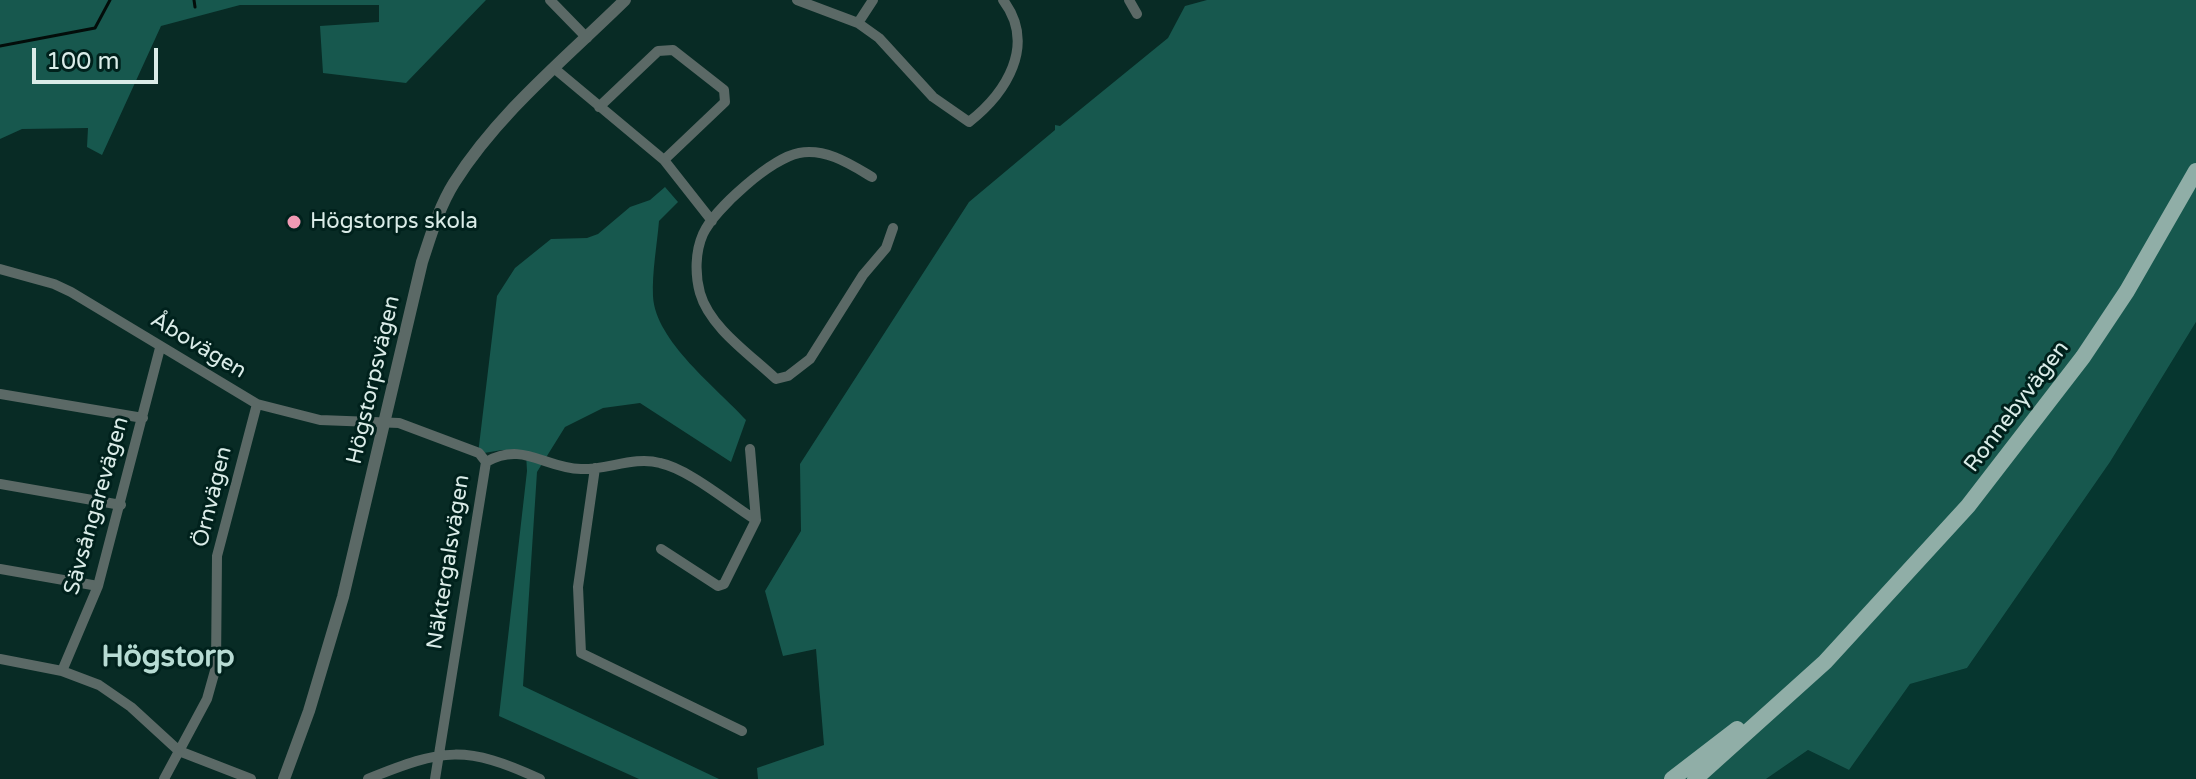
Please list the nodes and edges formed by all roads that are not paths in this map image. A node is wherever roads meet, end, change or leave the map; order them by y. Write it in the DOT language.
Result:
graph roads {
  1 [pos="550,0"];
  2 [pos="625,0"];
  3 [pos="797,0"];
  4 [pos="873,0"];
  5 [pos="1003,0"];
  6 [pos="1129,0"];
  7 [pos="1137,14"];
  8 [pos="858,23"];
  9 [pos="587,38"];
  10 [pos="555,69"];
  11 [pos="599,107"];
  12 [pos="664,160"];
  13 [pos="2196,171"];
  14 [pos="872,177"];
  15 [pos="712,221"];
  16 [pos="893,228"];
  17 [pos="0,269"];
  18 [pos="160,348"];
  19 [pos="0,394"];
  20 [pos="257,404"];
  21 [pos="143,418"];
  22 [pos="385,421"];
  23 [pos="750,449"];
  24 [pos="486,462"];
  25 [pos="595,468"];
  26 [pos="0,484"];
  27 [pos="121,505"];
  28 [pos="756,520"];
  29 [pos="661,549"];
  30 [pos="0,569"];
  31 [pos="98,586"];
  32 [pos="1840,644"];
  33 [pos="0,659"];
  34 [pos="62,671"];
  35 [pos="742,731"];
  36 [pos="179,751"];
  37 [pos="438,754"];
  38 [pos="164,779"];
  39 [pos="251,779"];
  40 [pos="284,779"];
  41 [pos="368,779"];
  42 [pos="435,779"];
  43 [pos="540,779"];
  44 [pos="1672,779"];
  45 [pos="1695,779"];
  1 -- 9 [label="street"];
  2 -- 9 [label="street, Högstorpsvägen"];
  3 -- 8 [label="street"];
  4 -- 8 [label="street"];
  5 -- 8 [label="street"];
  6 -- 7 [label="street"];
  9 -- 10 [label="street, Högstorpsvägen"];
  10 -- 11 [label="street"];
  10 -- 22 [label="street, Högstorpsvägen"];
  11 -- 12 [label="street"];
  11 -- 12 [label="street"];
  12 -- 15 [label="street"];
  13 -- 32 [label="main road, Ronnebyvägen"];
  14 -- 15 [label="street"];
  15 -- 16 [label="street"];
  17 -- 18 [label="street, Åbovägen"];
  18 -- 20 [label="street, Åbovägen"];
  18 -- 21 [label="street, Sävsångarevägen"];
  19 -- 21 [label="street"];
  20 -- 22 [label="street, Åbovägen"];
  20 -- 36 [label="street, Örnvägen"];
  21 -- 27 [label="street, Sävsångarevägen"];
  22 -- 24 [label="street, Näktergalsvägen"];
  22 -- 40 [label="street, Högstorpsvägen"];
  23 -- 28 [label="street"];
  24 -- 25 [label="street"];
  24 -- 37 [label="street, Näktergalsvägen"];
  25 -- 28 [label="street"];
  25 -- 35 [label="street"];
  26 -- 27 [label="street"];
  27 -- 31 [label="street, Sävsångarevägen"];
  28 -- 29 [label="street"];
  30 -- 31 [label="street"];
  31 -- 34 [label="street, Sävsångarevägen"];
  32 -- 44 [label="main road, Ronnebyvägen"];
  32 -- 45 [label="main road, Ronnebyvägen"];
  33 -- 34 [label="street"];
  34 -- 36 [label="street"];
  36 -- 38 [label="street, Örnvägen"];
  36 -- 39 [label="street"];
  37 -- 41 [label="street"];
  37 -- 42 [label="street, Näktergalsvägen"];
  37 -- 43 [label="street"];
}
